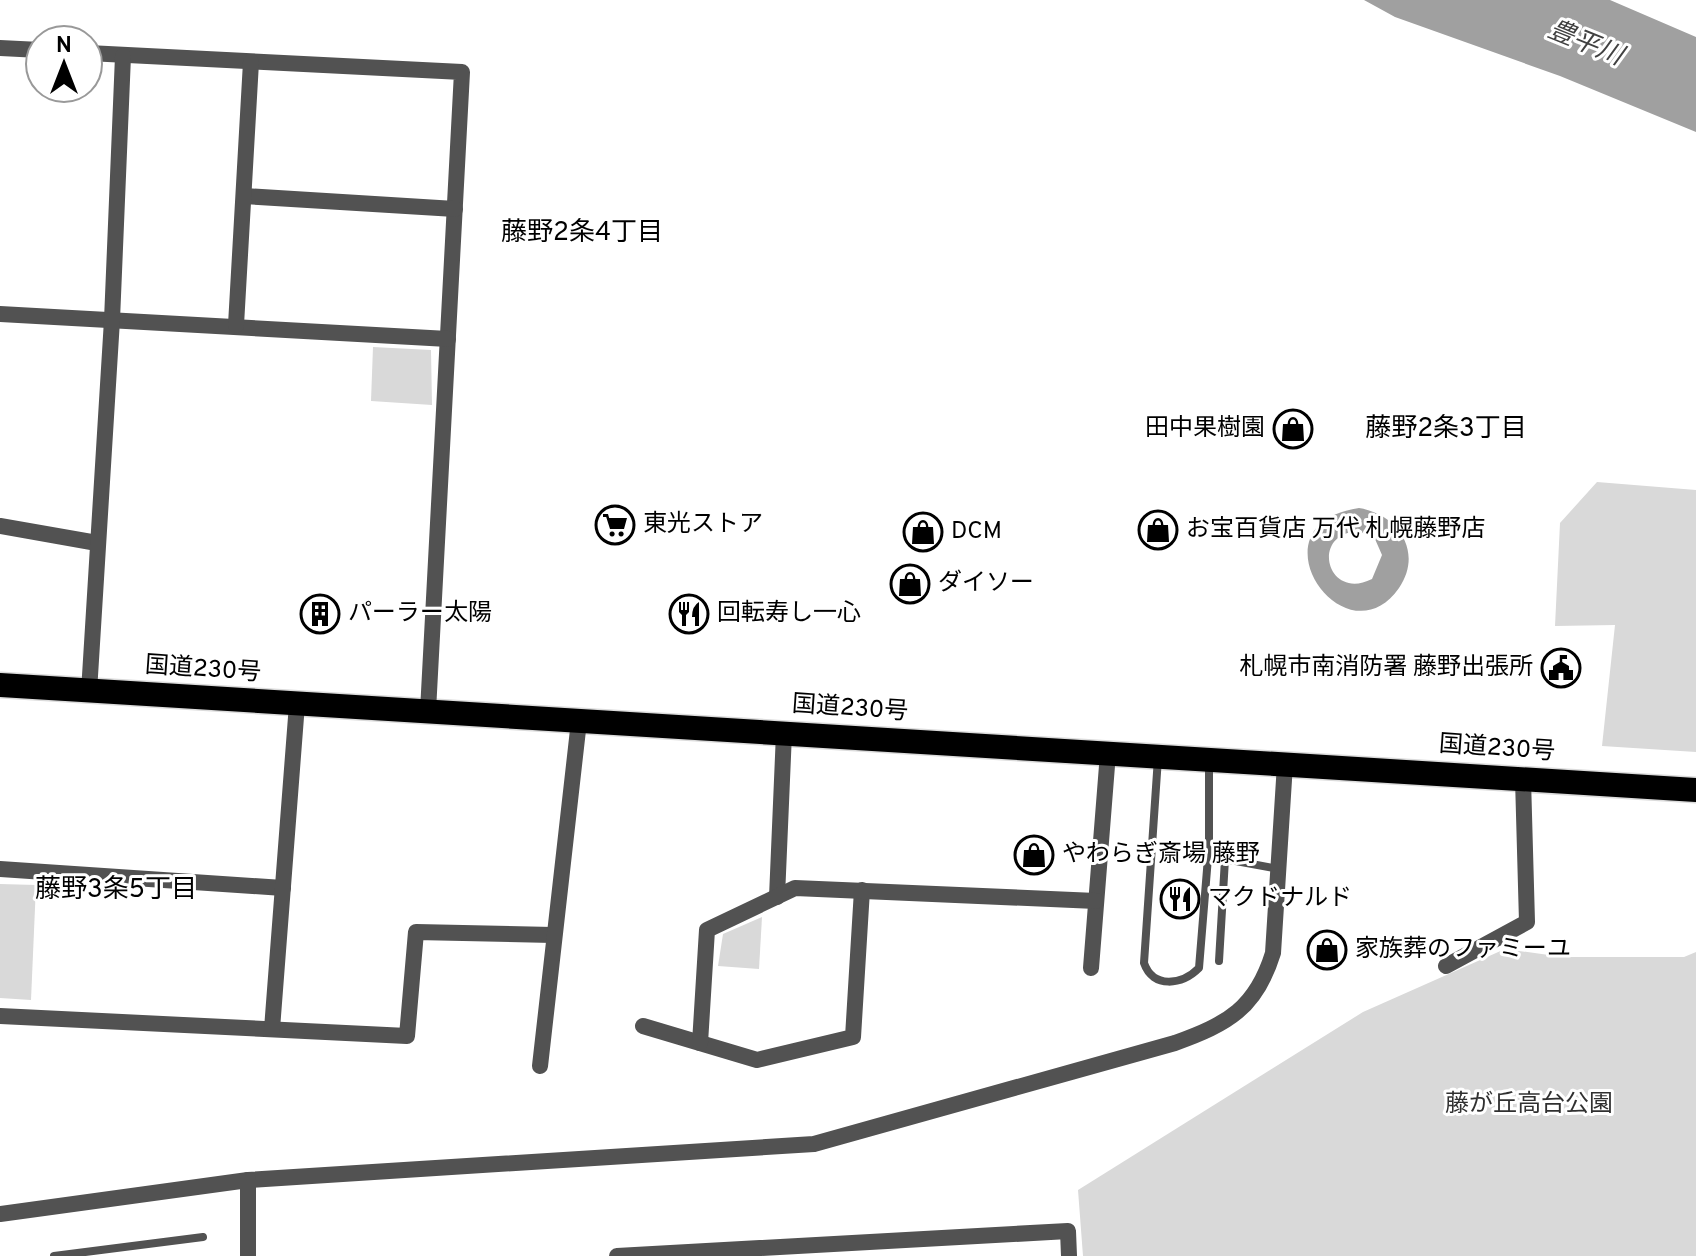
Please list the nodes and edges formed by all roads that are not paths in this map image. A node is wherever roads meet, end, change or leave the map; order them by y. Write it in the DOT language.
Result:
graph roads {
  1 [pos="0,48"];
  2 [pos="24,49"];
  3 [pos="104,54"];
  4 [pos="123,56"];
  5 [pos="251,62"];
  6 [pos="244,196"];
  7 [pos="455,209"];
  8 [pos="0,314"];
  9 [pos="112,320"];
  10 [pos="236,325"];
  11 [pos="448,339"];
  12 [pos="0,526"];
  13 [pos="97,543"];
  14 [pos="0,685"];
  15 [pos="89,692"];
  16 [pos="297,704"];
  17 [pos="428,711"];
  18 [pos="579,721"];
  19 [pos="784,733"];
  20 [pos="1108,753"];
  21 [pos="1158,756"];
  22 [pos="1209,759"];
  23 [pos="1285,764"];
  24 [pos="1523,779"];
  25 [pos="1696,790"];
  26 [pos="1209,845"];
  27 [pos="1225,859"];
  28 [pos="0,869"];
  29 [pos="1279,869"];
  30 [pos="283,888"];
  31 [pos="862,890"];
  32 [pos="777,897"];
  33 [pos="1096,901"];
  34 [pos="553,935"];
  35 [pos="1219,961"];
  36 [pos="1446,966"];
  37 [pos="1091,968"];
  38 [pos="0,1016"];
  39 [pos="643,1026"];
  40 [pos="272,1029"];
  41 [pos="700,1043"];
  42 [pos="540,1066"];
  43 [pos="248,1180"];
  44 [pos="0,1214"];
  45 [pos="203,1237"];
  46 [pos="54,1256"];
  47 [pos="248,1256"];
  48 [pos="617,1256"];
  49 [pos="1069,1256"];
  1 -- 2 [label="street"];
  3 -- 4 [label="street"];
  4 -- 5 [label="street"];
  4 -- 9 [label="street"];
  5 -- 6 [label="street"];
  5 -- 7 [label="street"];
  6 -- 7 [label="street"];
  6 -- 10 [label="street"];
  7 -- 11 [label="street"];
  8 -- 9 [label="street"];
  9 -- 10 [label="street"];
  9 -- 13 [label="street"];
  10 -- 11 [label="street"];
  11 -- 17 [label="street"];
  12 -- 13 [label="street"];
  13 -- 15 [label="street"];
  14 -- 15 [label="highway, 国道230号"];
  15 -- 16 [label="highway, 国道230号"];
  16 -- 17 [label="highway, 国道230号"];
  16 -- 30 [label="street"];
  17 -- 18 [label="highway, 国道230号"];
  18 -- 19 [label="highway, 国道230号"];
  18 -- 34 [label="street"];
  19 -- 20 [label="highway, 国道230号"];
  19 -- 32 [label="street"];
  20 -- 21 [label="highway, 国道230号"];
  20 -- 33 [label="street"];
  21 -- 22 [label="highway, 国道230号"];
  21 -- 26 [label="lane"];
  22 -- 23 [label="highway, 国道230号"];
  22 -- 26 [label="lane"];
  23 -- 24 [label="highway, 国道230号"];
  23 -- 29 [label="street"];
  24 -- 25 [label="highway, 国道230号"];
  24 -- 36 [label="street"];
  26 -- 27 [label="lane"];
  27 -- 29 [label="lane"];
  27 -- 35 [label="lane"];
  28 -- 30 [label="street"];
  29 -- 43 [label="street"];
  30 -- 40 [label="street"];
  31 -- 32 [label="street"];
  31 -- 33 [label="street"];
  31 -- 41 [label="street"];
  32 -- 41 [label="street"];
  33 -- 37 [label="street"];
  34 -- 40 [label="street"];
  34 -- 42 [label="street"];
  38 -- 40 [label="street"];
  39 -- 41 [label="street"];
  43 -- 44 [label="street"];
  43 -- 47 [label="street"];
  45 -- 46 [label="lane"];
  48 -- 49 [label="street"];
}
